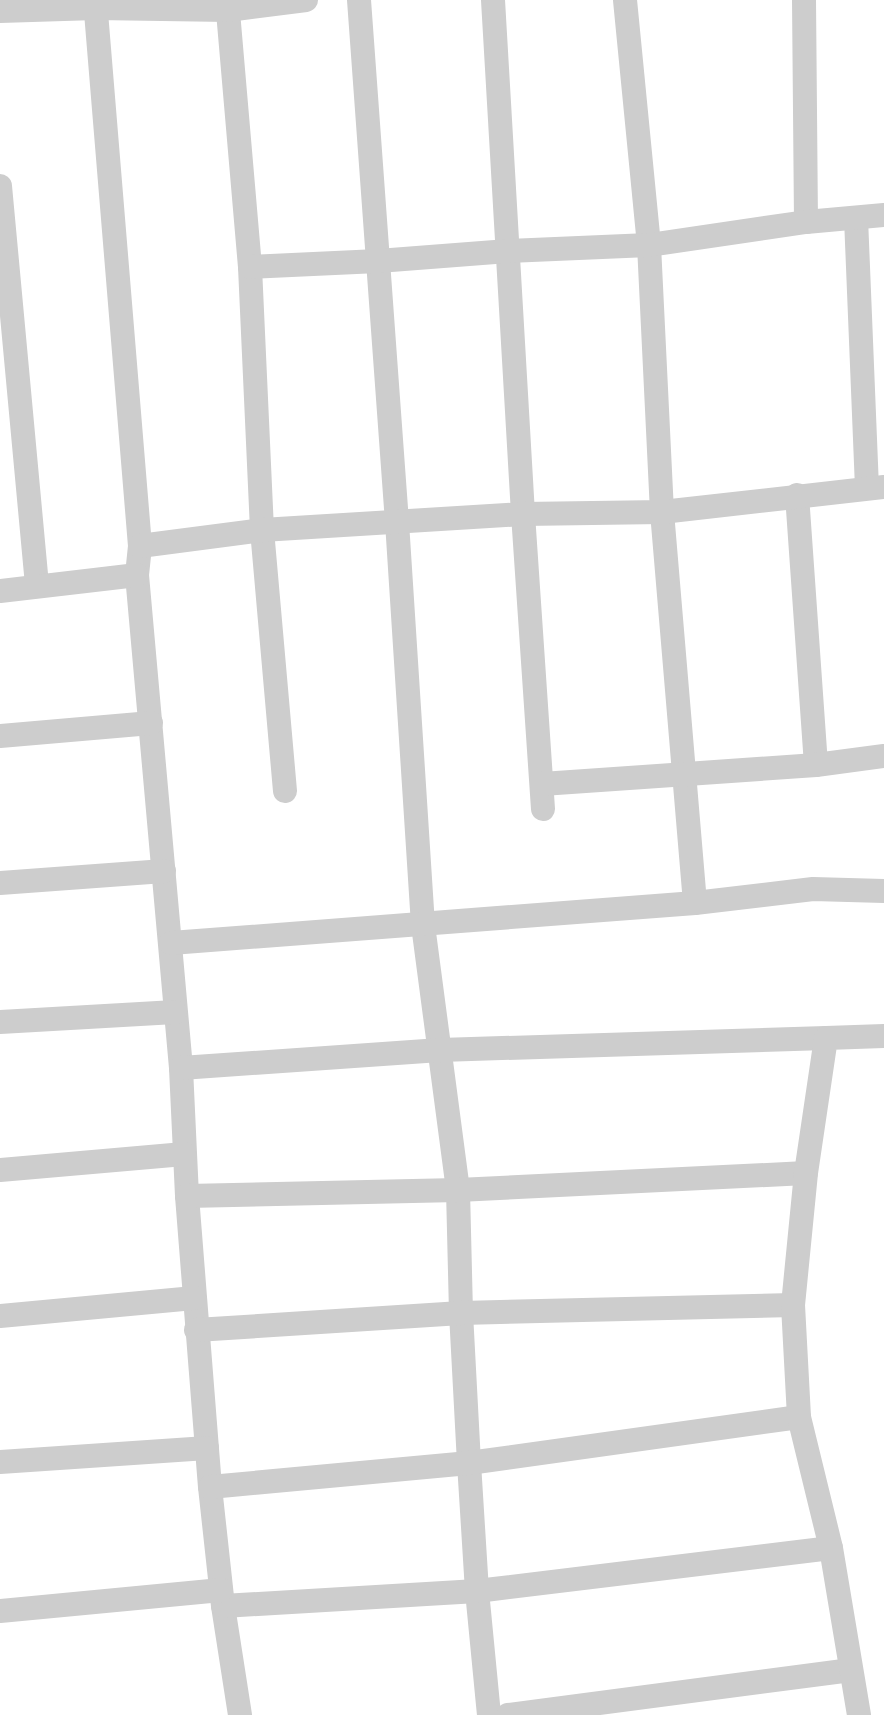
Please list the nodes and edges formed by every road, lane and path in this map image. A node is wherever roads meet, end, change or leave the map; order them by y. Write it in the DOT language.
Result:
graph roads {
  1 [pos="306,0"];
  2 [pos="359,0"];
  3 [pos="493,0"];
  4 [pos="626,0"];
  5 [pos="804,0"];
  6 [pos="96,4"];
  7 [pos="227,5"];
  8 [pos="0,11"];
  9 [pos="0,186"];
  10 [pos="884,215"];
  11 [pos="856,218"];
  12 [pos="806,222"];
  13 [pos="649,245"];
  14 [pos="508,251"];
  15 [pos="378,261"];
  16 [pos="250,267"];
  17 [pos="875,487"];
  18 [pos="797,495"];
  19 [pos="662,512"];
  20 [pos="523,514"];
  21 [pos="397,522"];
  22 [pos="262,530"];
  23 [pos="140,546"];
  24 [pos="136,575"];
  25 [pos="37,585"];
  26 [pos="0,591"];
  27 [pos="151,723"];
  28 [pos="0,736"];
  29 [pos="884,756"];
  30 [pos="816,765"];
  31 [pos="684,775"];
  32 [pos="542,784"];
  33 [pos="285,791"];
  34 [pos="543,809"];
  35 [pos="164,871"];
  36 [pos="0,883"];
  37 [pos="884,891"];
  38 [pos="695,903"];
  39 [pos="423,925"];
  40 [pos="171,944"];
  41 [pos="175,1012"];
  42 [pos="0,1022"];
  43 [pos="884,1036"];
  44 [pos="826,1038"];
  45 [pos="440,1050"];
  46 [pos="181,1068"];
  47 [pos="184,1154"];
  48 [pos="0,1170"];
  49 [pos="806,1173"];
  50 [pos="458,1190"];
  51 [pos="187,1196"];
  52 [pos="194,1298"];
  53 [pos="793,1305"];
  54 [pos="461,1313"];
  55 [pos="0,1316"];
  56 [pos="196,1330"];
  57 [pos="799,1417"];
  58 [pos="207,1448"];
  59 [pos="0,1462"];
  60 [pos="469,1463"];
  61 [pos="210,1487"];
  62 [pos="831,1548"];
  63 [pos="477,1591"];
  64 [pos="222,1598"];
  65 [pos="0,1611"];
  66 [pos="851,1670"];
  67 [pos="240,1715"];
  68 [pos="489,1715"];
  69 [pos="508,1715"];
  70 [pos="859,1715"];
  1 -- 7 [label="street"];
  2 -- 15 [label="street"];
  3 -- 14 [label="street"];
  4 -- 13 [label="street"];
  5 -- 12 [label="street"];
  6 -- 7 [label="street"];
  6 -- 8 [label="street"];
  6 -- 23 [label="street"];
  7 -- 16 [label="street"];
  9 -- 25 [label="street"];
  10 -- 11 [label="street"];
  11 -- 12 [label="street"];
  11 -- 17 [label="street"];
  12 -- 13 [label="street"];
  13 -- 14 [label="street"];
  13 -- 19 [label="street"];
  14 -- 15 [label="street"];
  14 -- 20 [label="street"];
  15 -- 16 [label="street"];
  15 -- 21 [label="street"];
  16 -- 22 [label="street"];
  17 -- 18 [label="street"];
  18 -- 19 [label="street"];
  18 -- 30 [label="street"];
  19 -- 20 [label="street"];
  19 -- 31 [label="street"];
  20 -- 21 [label="street"];
  20 -- 32 [label="street"];
  21 -- 22 [label="street"];
  21 -- 39 [label="street"];
  22 -- 23 [label="street"];
  22 -- 33 [label="street"];
  23 -- 24 [label="street"];
  24 -- 25 [label="street"];
  24 -- 27 [label="street"];
  25 -- 26 [label="street"];
  27 -- 28 [label="street"];
  27 -- 35 [label="street"];
  29 -- 30 [label="street"];
  30 -- 31 [label="street"];
  31 -- 32 [label="street"];
  31 -- 38 [label="street"];
  32 -- 34 [label="street"];
  35 -- 36 [label="street"];
  35 -- 40 [label="street"];
  37 -- 38 [label="street"];
  38 -- 39 [label="street"];
  39 -- 40 [label="street"];
  39 -- 45 [label="street"];
  40 -- 41 [label="street"];
  41 -- 42 [label="street"];
  41 -- 46 [label="street"];
  43 -- 44 [label="street"];
  44 -- 45 [label="street"];
  44 -- 49 [label="street"];
  45 -- 46 [label="street"];
  45 -- 50 [label="street"];
  46 -- 47 [label="street"];
  47 -- 48 [label="street"];
  47 -- 51 [label="street"];
  49 -- 50 [label="street"];
  49 -- 53 [label="street"];
  50 -- 51 [label="street"];
  50 -- 54 [label="street"];
  51 -- 52 [label="street"];
  52 -- 55 [label="street"];
  52 -- 56 [label="street"];
  53 -- 54 [label="street"];
  53 -- 57 [label="street"];
  54 -- 56 [label="street"];
  54 -- 60 [label="street"];
  56 -- 58 [label="street"];
  57 -- 60 [label="street"];
  57 -- 62 [label="street"];
  58 -- 59 [label="street"];
  58 -- 61 [label="street"];
  60 -- 61 [label="street"];
  60 -- 63 [label="street"];
  61 -- 64 [label="street"];
  62 -- 63 [label="street"];
  62 -- 66 [label="street"];
  63 -- 64 [label="street"];
  63 -- 68 [label="street"];
  64 -- 65 [label="street"];
  64 -- 67 [label="street"];
  66 -- 69 [label="street"];
  66 -- 70 [label="street"];
}
